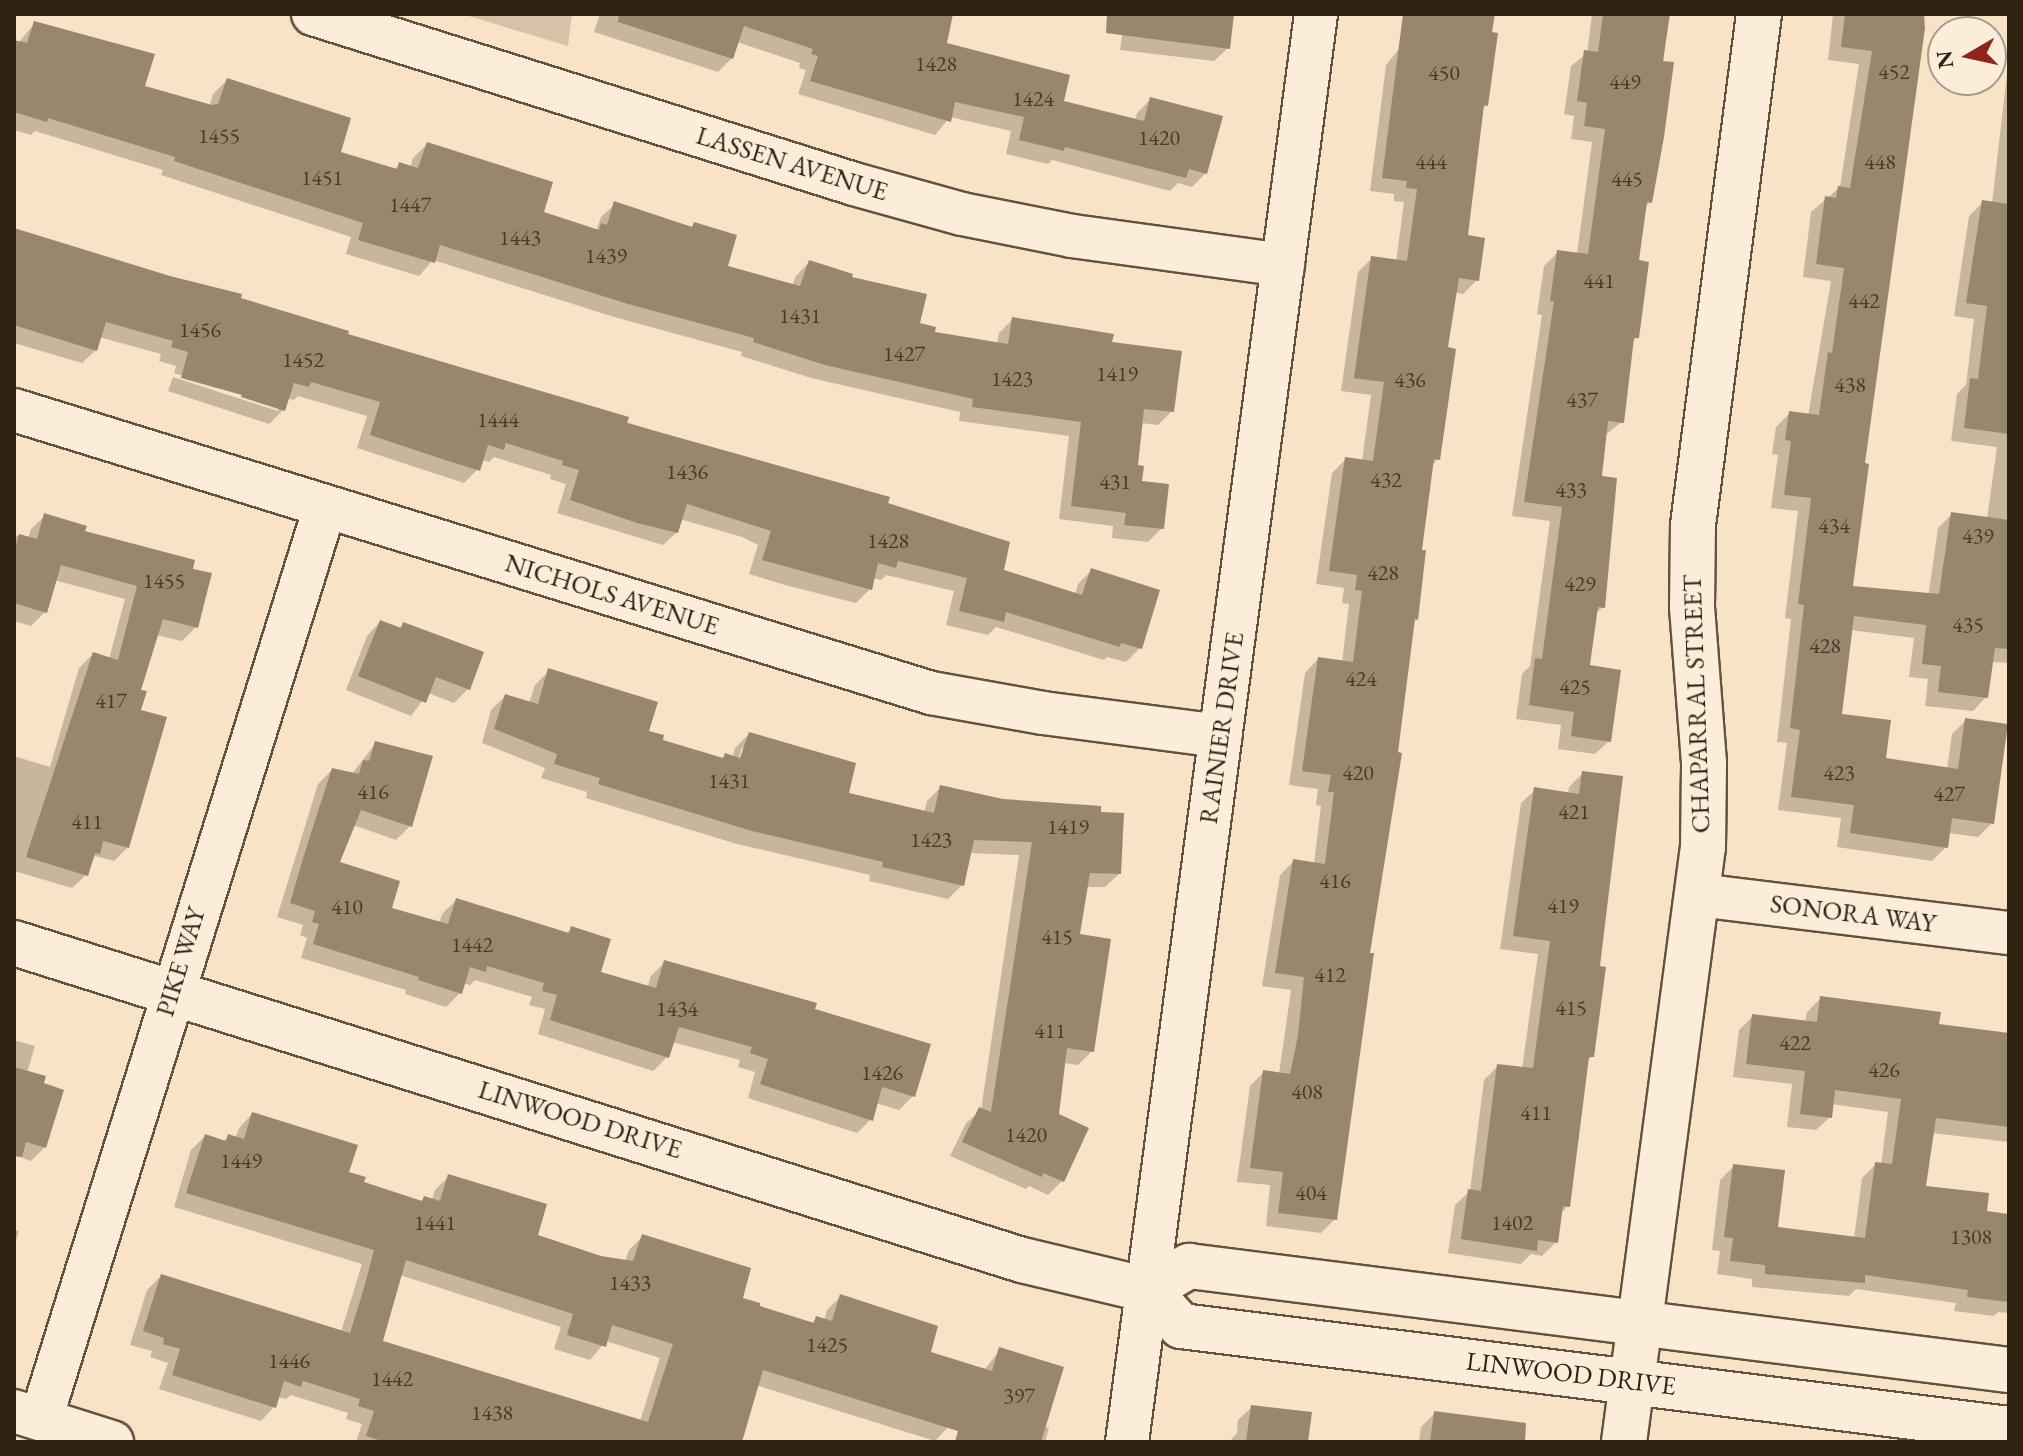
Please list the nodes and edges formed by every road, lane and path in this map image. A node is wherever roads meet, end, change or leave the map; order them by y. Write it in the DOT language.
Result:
graph roads {
  1 [pos="313,14"];
  2 [pos="1316,14"];
  3 [pos="1759,14"];
  4 [pos="1283,265"];
  5 [pos="14,410"];
  6 [pos="325,507"];
  7 [pos="1221,736"];
  8 [pos="1698,895"];
  9 [pos="2009,933"];
  10 [pos="14,943"];
  11 [pos="171,993"];
  12 [pos="1148,1290"];
  13 [pos="1639,1326"];
  14 [pos="2009,1370"];
  15 [pos="1632,1382"];
  16 [pos="27,1415"];
  17 [pos="2009,1429"];
  18 [pos="112,1442"];
  19 [pos="1127,1442"];
  20 [pos="1624,1442"];
  1 -- 4 [label="street, LASSEN AVENUE"];
  2 -- 4 [label="street, RAINIER DRIVE"];
  3 -- 8 [label="street, CHAPARRAL STREET"];
  4 -- 7 [label="street, RAINIER DRIVE"];
  5 -- 6 [label="street, NICHOLS AVENUE"];
  6 -- 7 [label="street, NICHOLS AVENUE"];
  6 -- 11 [label="street, PIKE WAY"];
  7 -- 12 [label="street, RAINIER DRIVE"];
  8 -- 9 [label="street, SONORA WAY"];
  8 -- 13 [label="street, CHAPARRAL STREET"];
  10 -- 11 [label="street, LINWOOD DRIVE"];
  11 -- 12 [label="street, LINWOOD DRIVE"];
  11 -- 16 [label="street, PIKE WAY"];
  12 -- 13 [label="street"];
  12 -- 15 [label="street, LINWOOD DRIVE"];
  12 -- 19 [label="street, RAINIER DRIVE"];
  13 -- 14 [label="street"];
  13 -- 15 [label="street, CHAPARRAL STREET"];
  15 -- 17 [label="street, LINWOOD DRIVE"];
  15 -- 20 [label="street, CHAPARRAL STREET"];
  16 -- 18 [label="street"];
}
